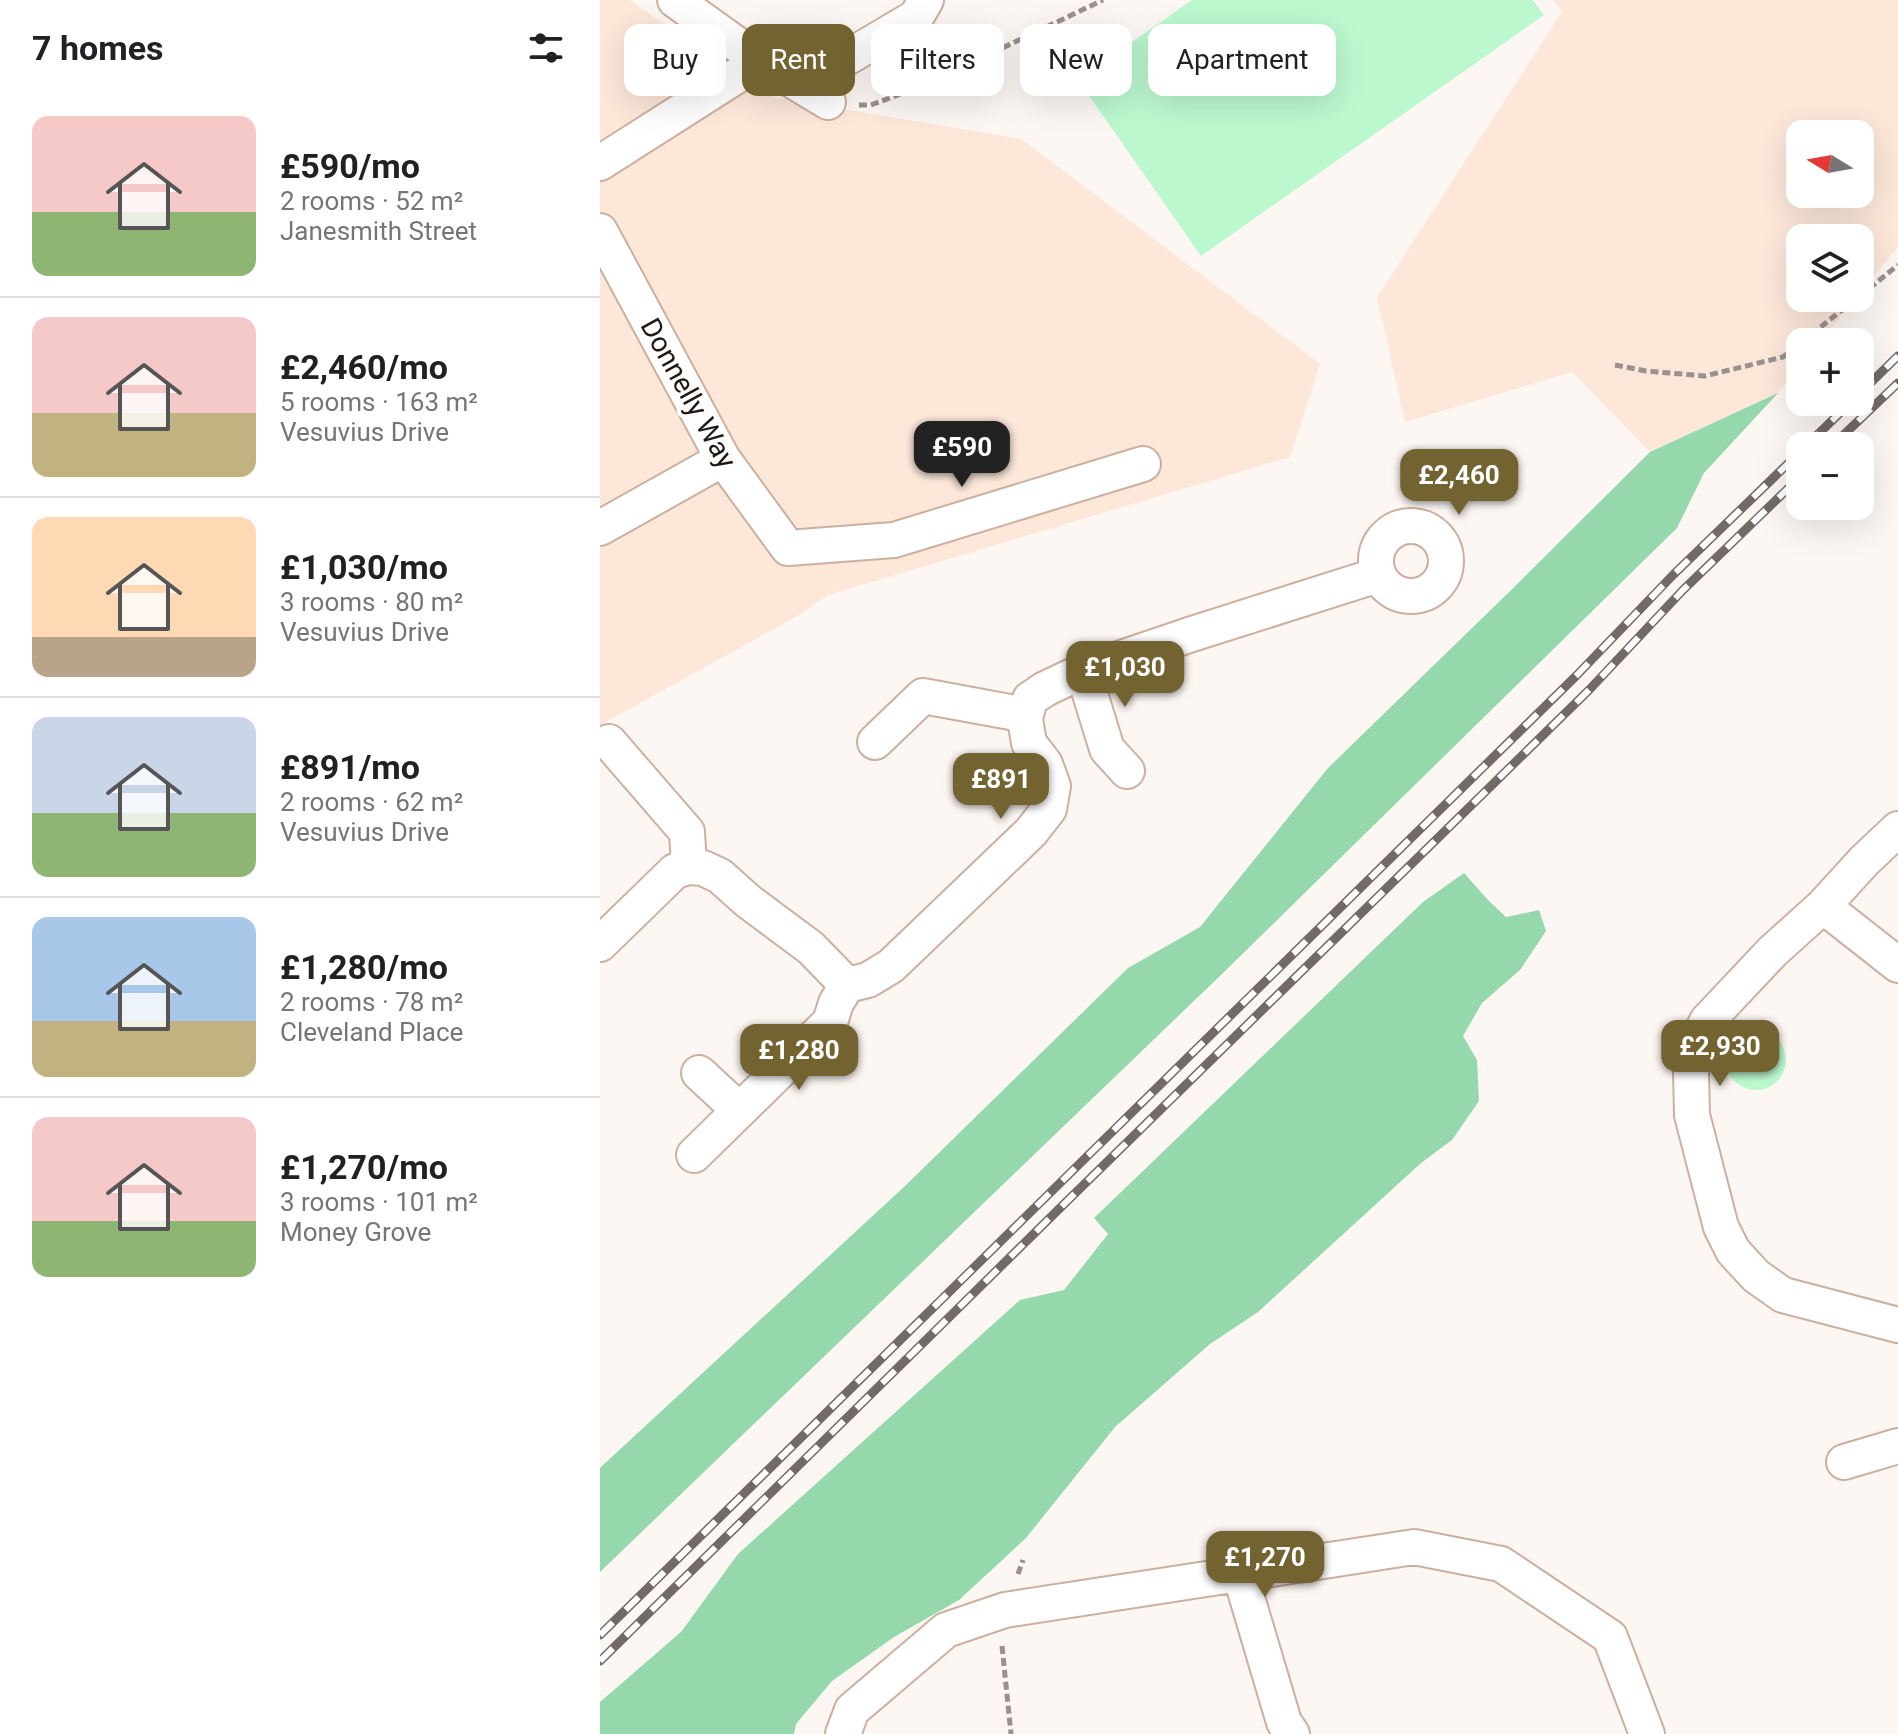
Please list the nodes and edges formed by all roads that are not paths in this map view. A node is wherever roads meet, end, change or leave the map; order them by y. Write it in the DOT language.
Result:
graph roads {
  1 [pos="675,0"];
  2 [pos="926,0"];
  3 [pos="742,48"];
  4 [pos="855,53"];
  5 [pos="742,72"];
  6 [pos="818,96"];
  7 [pos="828,102"];
  8 [pos="600,163"];
  9 [pos="600,231"];
  10 [pos="723,459"];
  11 [pos="1143,464"];
  12 [pos="600,528"];
  13 [pos="1378,575"];
  14 [pos="1083,671"];
  15 [pos="1026,715"];
  16 [pos="609,742"];
  17 [pos="875,742"];
  18 [pos="1127,771"];
  19 [pos="1898,829"];
  20 [pos="689,867"];
  21 [pos="1823,906"];
  22 [pos="600,944"];
  23 [pos="1898,965"];
  24 [pos="847,985"];
  25 [pos="699,1073"];
  26 [pos="739,1110"];
  27 [pos="694,1155"];
  28 [pos="1898,1325"];
  29 [pos="1898,1446"];
  30 [pos="1844,1462"];
  31 [pos="1240,1574"];
  32 [pos="843,1734"];
  33 [pos="1292,1734"];
  34 [pos="1647,1734"];
  1 -- 3 [label="street"];
  2 -- 4 [label="street"];
  5 -- 8 [label="street"];
  6 -- 7 [label="street"];
  9 -- 10 [label="street, Donnelly Way"];
  10 -- 11 [label="street, Donnelly Way"];
  10 -- 12 [label="street"];
  13 -- 14 [label="street"];
  14 -- 15 [label="street"];
  14 -- 18 [label="street"];
  15 -- 17 [label="street"];
  15 -- 24 [label="street"];
  16 -- 20 [label="street"];
  19 -- 21 [label="street"];
  20 -- 22 [label="street"];
  20 -- 24 [label="street"];
  21 -- 23 [label="street"];
  21 -- 28 [label="street"];
  24 -- 26 [label="street"];
  25 -- 26 [label="street"];
  26 -- 27 [label="street"];
  29 -- 30 [label="street"];
  31 -- 32 [label="street"];
  31 -- 33 [label="street"];
  31 -- 34 [label="street"];
}
